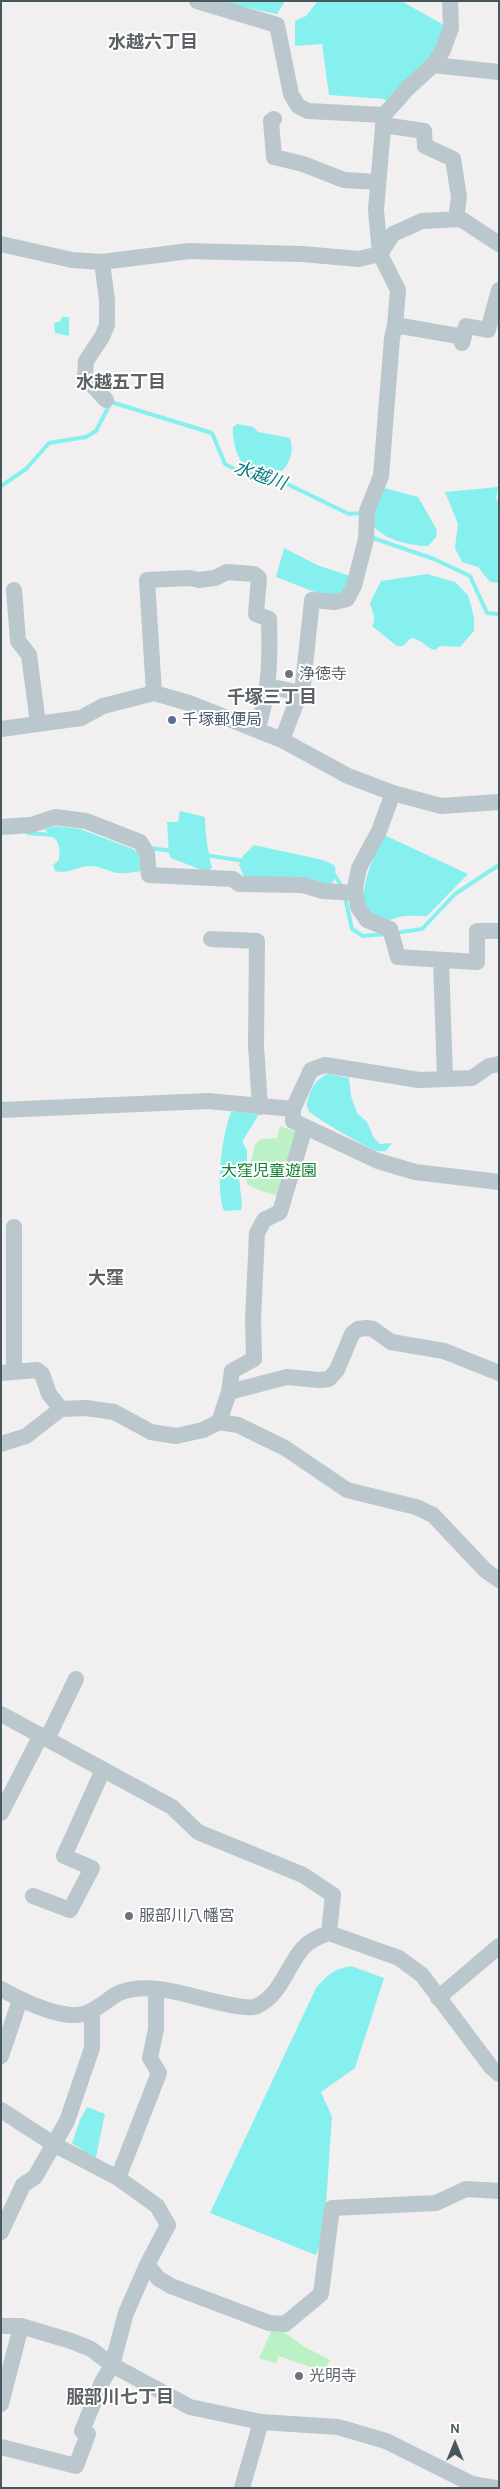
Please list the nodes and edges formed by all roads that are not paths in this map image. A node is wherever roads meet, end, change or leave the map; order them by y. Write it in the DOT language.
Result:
graph roads {
  1 [pos="197,1"];
  2 [pos="450,1"];
  3 [pos="434,65"];
  4 [pos="498,76"];
  5 [pos="274,119"];
  6 [pos="384,120"];
  7 [pos="378,182"];
  8 [pos="456,219"];
  9 [pos="1,244"];
  10 [pos="499,244"];
  11 [pos="380,254"];
  12 [pos="102,262"];
  13 [pos="499,290"];
  14 [pos="396,325"];
  15 [pos="106,400"];
  16 [pos="14,590"];
  17 [pos="268,686"];
  18 [pos="154,693"];
  19 [pos="300,693"];
  20 [pos="38,723"];
  21 [pos="1,729"];
  22 [pos="257,730"];
  23 [pos="282,740"];
  24 [pos="393,793"];
  25 [pos="499,802"];
  26 [pos="1,827"];
  27 [pos="356,893"];
  28 [pos="499,931"];
  29 [pos="211,939"];
  30 [pos="441,960"];
  31 [pos="499,1064"];
  32 [pos="445,1079"];
  33 [pos="260,1107"];
  34 [pos="292,1109"];
  35 [pos="1,1110"];
  36 [pos="305,1127"];
  37 [pos="499,1182"];
  38 [pos="14,1226"];
  39 [pos="499,1372"];
  40 [pos="8,1373"];
  41 [pos="230,1392"];
  42 [pos="61,1409"];
  43 [pos="219,1422"];
  44 [pos="1,1444"];
  45 [pos="499,1580"];
  46 [pos="76,1679"];
  47 [pos="1,1714"];
  48 [pos="44,1737"];
  49 [pos="103,1770"];
  50 [pos="1,1813"];
  51 [pos="34,1896"];
  52 [pos="329,1932"];
  53 [pos="499,1946"];
  54 [pos="1,1989"];
  55 [pos="156,1989"];
  56 [pos="438,1998"];
  57 [pos="20,2000"];
  58 [pos="92,2012"];
  59 [pos="1,2056"];
  60 [pos="499,2074"];
  61 [pos="1,2110"];
  62 [pos="55,2145"];
  63 [pos="118,2178"];
  64 [pos="499,2191"];
  65 [pos="1,2232"];
  66 [pos="147,2265"];
  67 [pos="1,2326"];
  68 [pos="21,2326"];
  69 [pos="112,2365"];
  70 [pos="1,2404"];
  71 [pos="261,2422"];
  72 [pos="1,2447"];
  73 [pos="248,2486"];
  74 [pos="494,2488"];
  1 -- 6 [label="street"];
  2 -- 3 [label="street"];
  3 -- 4 [label="street"];
  3 -- 6 [label="street"];
  5 -- 7 [label="street"];
  6 -- 7 [label="street"];
  6 -- 8 [label="street"];
  7 -- 11 [label="street"];
  8 -- 10 [label="street"];
  8 -- 11 [label="street"];
  9 -- 12 [label="street"];
  11 -- 12 [label="street"];
  11 -- 14 [label="street"];
  12 -- 15 [label="street"];
  13 -- 14 [label="street"];
  14 -- 19 [label="street"];
  16 -- 20 [label="street"];
  17 -- 18 [label="street"];
  17 -- 19 [label="street"];
  17 -- 22 [label="street"];
  18 -- 20 [label="street"];
  18 -- 22 [label="street"];
  19 -- 23 [label="street"];
  20 -- 21 [label="street"];
  22 -- 23 [label="street"];
  23 -- 24 [label="street"];
  24 -- 25 [label="street"];
  24 -- 27 [label="street"];
  26 -- 27 [label="street"];
  27 -- 30 [label="street"];
  28 -- 30 [label="street"];
  29 -- 33 [label="street"];
  30 -- 32 [label="street"];
  31 -- 32 [label="street"];
  32 -- 34 [label="street"];
  33 -- 34 [label="street"];
  33 -- 35 [label="street"];
  34 -- 36 [label="street"];
  36 -- 37 [label="street"];
  36 -- 41 [label="street"];
  38 -- 40 [label="street"];
  39 -- 41 [label="street"];
  40 -- 42 [label="street"];
  41 -- 43 [label="street"];
  42 -- 43 [label="street"];
  42 -- 44 [label="street"];
  43 -- 45 [label="street"];
  46 -- 48 [label="street"];
  47 -- 48 [label="street"];
  48 -- 49 [label="street"];
  48 -- 50 [label="street"];
  49 -- 51 [label="street"];
  49 -- 52 [label="street"];
  52 -- 55 [label="street"];
  52 -- 56 [label="street"];
  53 -- 56 [label="street"];
  54 -- 57 [label="street"];
  55 -- 58 [label="street"];
  55 -- 63 [label="street"];
  56 -- 60 [label="street"];
  57 -- 58 [label="street"];
  57 -- 59 [label="street"];
  58 -- 62 [label="street"];
  61 -- 62 [label="street"];
  62 -- 63 [label="street"];
  62 -- 65 [label="street"];
  63 -- 66 [label="street"];
  64 -- 66 [label="street"];
  66 -- 69 [label="street"];
  67 -- 68 [label="street"];
  68 -- 69 [label="street"];
  68 -- 70 [label="street"];
  69 -- 71 [label="street"];
  69 -- 72 [label="street"];
  71 -- 73 [label="street"];
  71 -- 74 [label="street"];
}
